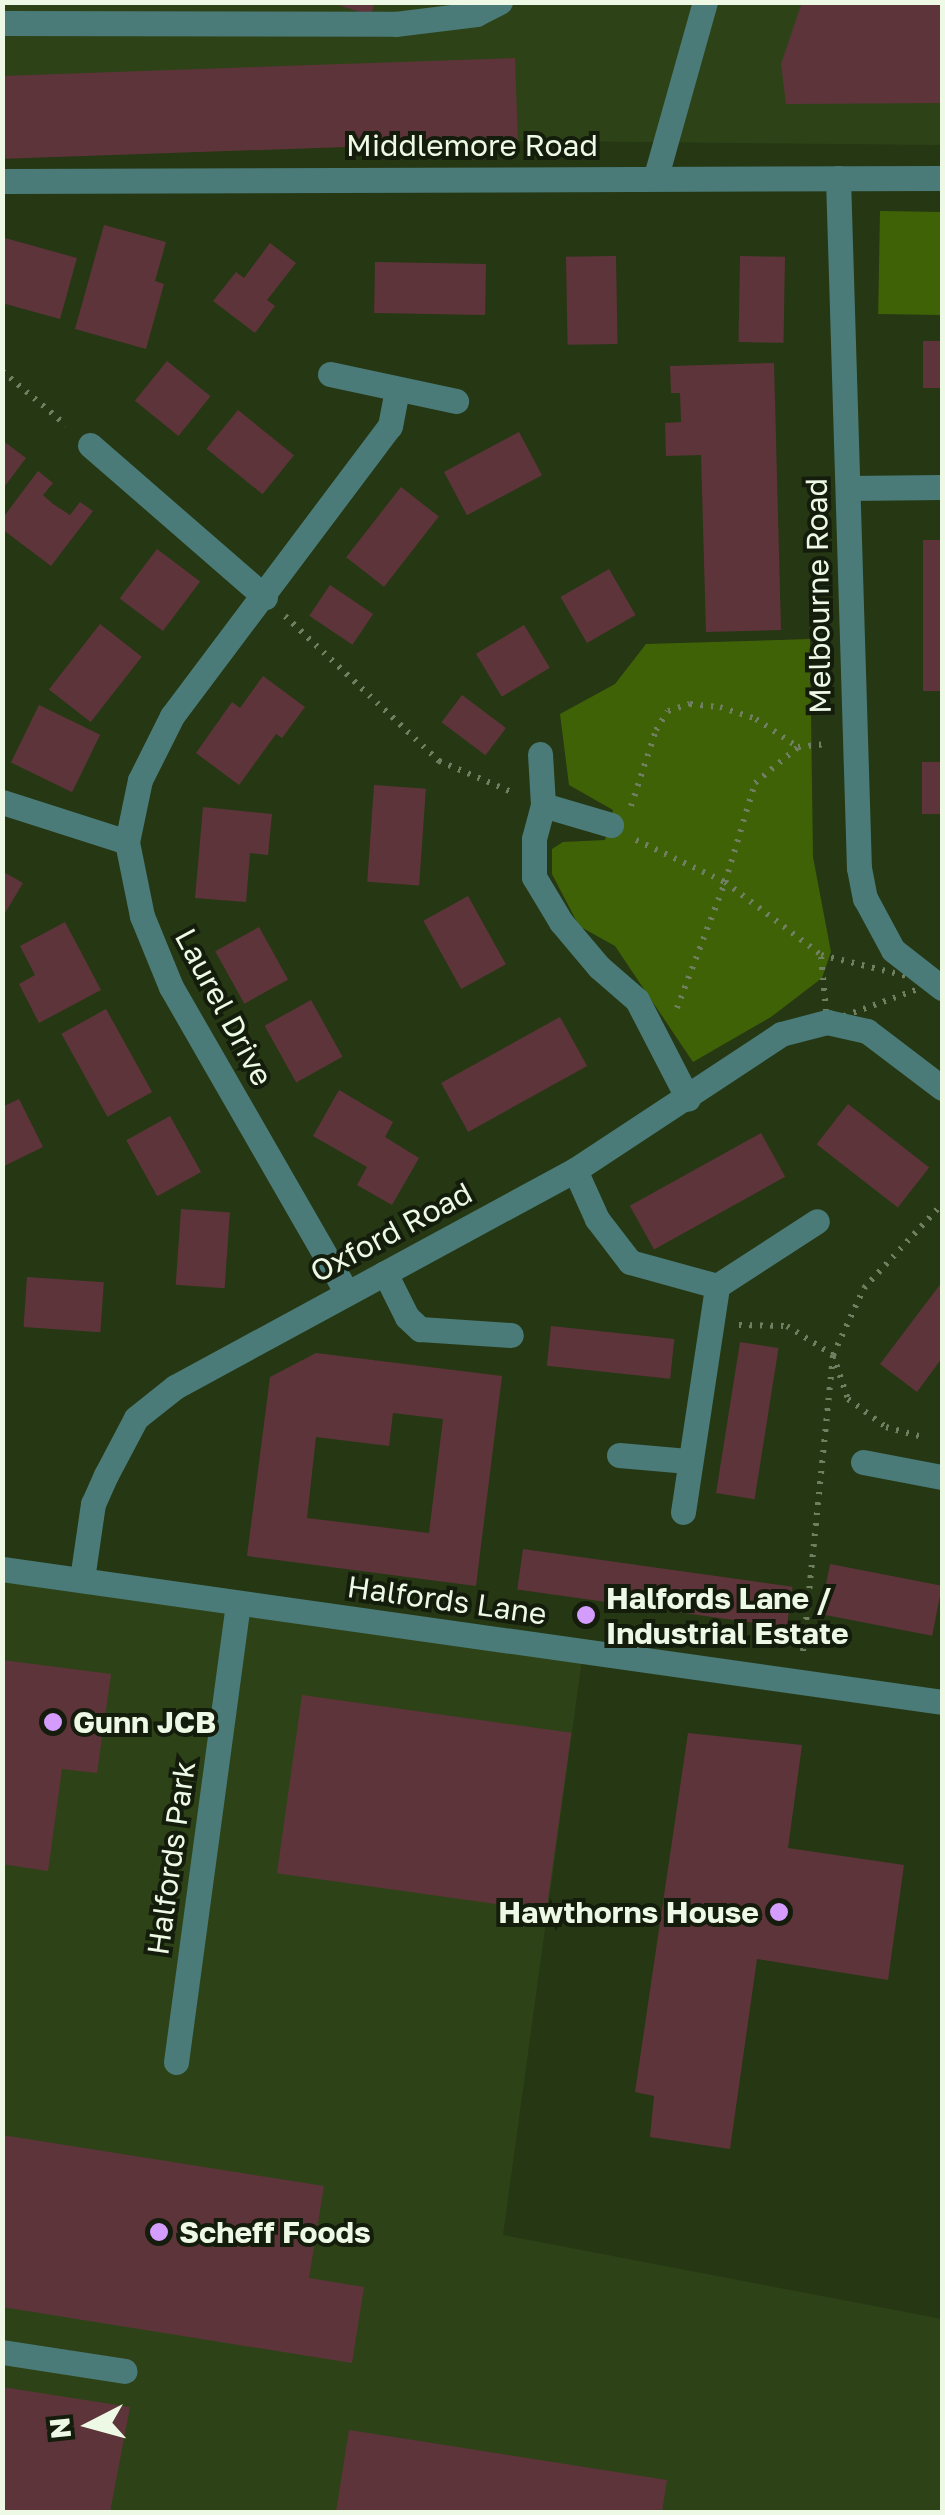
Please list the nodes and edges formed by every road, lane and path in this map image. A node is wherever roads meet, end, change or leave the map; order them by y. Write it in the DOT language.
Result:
graph roads {
  1 [pos="500,2"];
  2 [pos="705,2"];
  3 [pos="2,23"];
  4 [pos="656,176"];
  5 [pos="838,178"];
  6 [pos="942,178"];
  7 [pos="2,181"];
  8 [pos="2,371"];
  9 [pos="330,374"];
  10 [pos="397,389"];
  11 [pos="456,401"];
  12 [pos="90,445"];
  13 [pos="848,488"];
  14 [pos="942,488"];
  15 [pos="265,598"];
  16 [pos="854,740"];
  17 [pos="798,747"];
  18 [pos="540,754"];
  19 [pos="2,802"];
  20 [pos="542,805"];
  21 [pos="616,829"];
  22 [pos="127,842"];
  23 [pos="725,882"];
  24 [pos="821,955"];
  25 [pos="940,983"];
  26 [pos="827,1022"];
  27 [pos="662,1046"];
  28 [pos="942,1088"];
  29 [pos="688,1099"];
  30 [pos="575,1170"];
  31 [pos="942,1204"];
  32 [pos="817,1221"];
  33 [pos="385,1272"];
  34 [pos="717,1286"];
  35 [pos="347,1293"];
  36 [pos="713,1323"];
  37 [pos="511,1335"];
  38 [pos="833,1355"];
  39 [pos="942,1443"];
  40 [pos="619,1455"];
  41 [pos="688,1462"];
  42 [pos="863,1462"];
  43 [pos="942,1478"];
  44 [pos="683,1512"];
  45 [pos="2,1569"];
  46 [pos="82,1579"];
  47 [pos="238,1604"];
  48 [pos="800,1682"];
  49 [pos="942,1702"];
  50 [pos="176,2062"];
  51 [pos="2,2352"];
  52 [pos="125,2371"];
  1 -- 3 [label="street"];
  2 -- 4 [label="street"];
  4 -- 5 [label="street, Middlemore Road"];
  4 -- 7 [label="street, Middlemore Road"];
  5 -- 6 [label="street, Middlemore Road"];
  5 -- 13 [label="street, Melbourne Road"];
  8 -- 12 [label="path"];
  9 -- 10 [label="street"];
  10 -- 11 [label="street"];
  10 -- 15 [label="street, Laurel Drive"];
  12 -- 15 [label="street"];
  13 -- 14 [label="street"];
  13 -- 16 [label="street, Melbourne Road"];
  15 -- 20 [label="path"];
  15 -- 22 [label="street, Laurel Drive"];
  16 -- 17 [label="path"];
  16 -- 25 [label="street, Melbourne Road"];
  17 -- 21 [label="path"];
  17 -- 23 [label="path"];
  18 -- 20 [label="street"];
  19 -- 22 [label="street"];
  20 -- 21 [label="street"];
  20 -- 27 [label="street"];
  21 -- 23 [label="path"];
  22 -- 35 [label="street, Laurel Drive"];
  23 -- 24 [label="path"];
  23 -- 27 [label="path"];
  24 -- 25 [label="path"];
  24 -- 26 [label="path"];
  26 -- 28 [label="street"];
  26 -- 29 [label="street, Oxford Road"];
  27 -- 29 [label="street"];
  29 -- 30 [label="street, Oxford Road"];
  30 -- 33 [label="street, Oxford Road"];
  30 -- 34 [label="street"];
  31 -- 38 [label="path"];
  32 -- 34 [label="street"];
  33 -- 35 [label="street, Oxford Road"];
  33 -- 37 [label="street"];
  34 -- 36 [label="street"];
  35 -- 46 [label="street, Oxford Road"];
  36 -- 38 [label="path"];
  36 -- 41 [label="street"];
  38 -- 39 [label="path"];
  38 -- 48 [label="path"];
  40 -- 41 [label="street"];
  41 -- 44 [label="street"];
  42 -- 43 [label="street"];
  45 -- 46 [label="street, Halfords Lane"];
  46 -- 47 [label="street, Halfords Lane"];
  47 -- 48 [label="street, Halfords Lane"];
  47 -- 50 [label="street, Halfords Park"];
  48 -- 49 [label="street, Halfords Lane"];
  51 -- 52 [label="street"];
}
